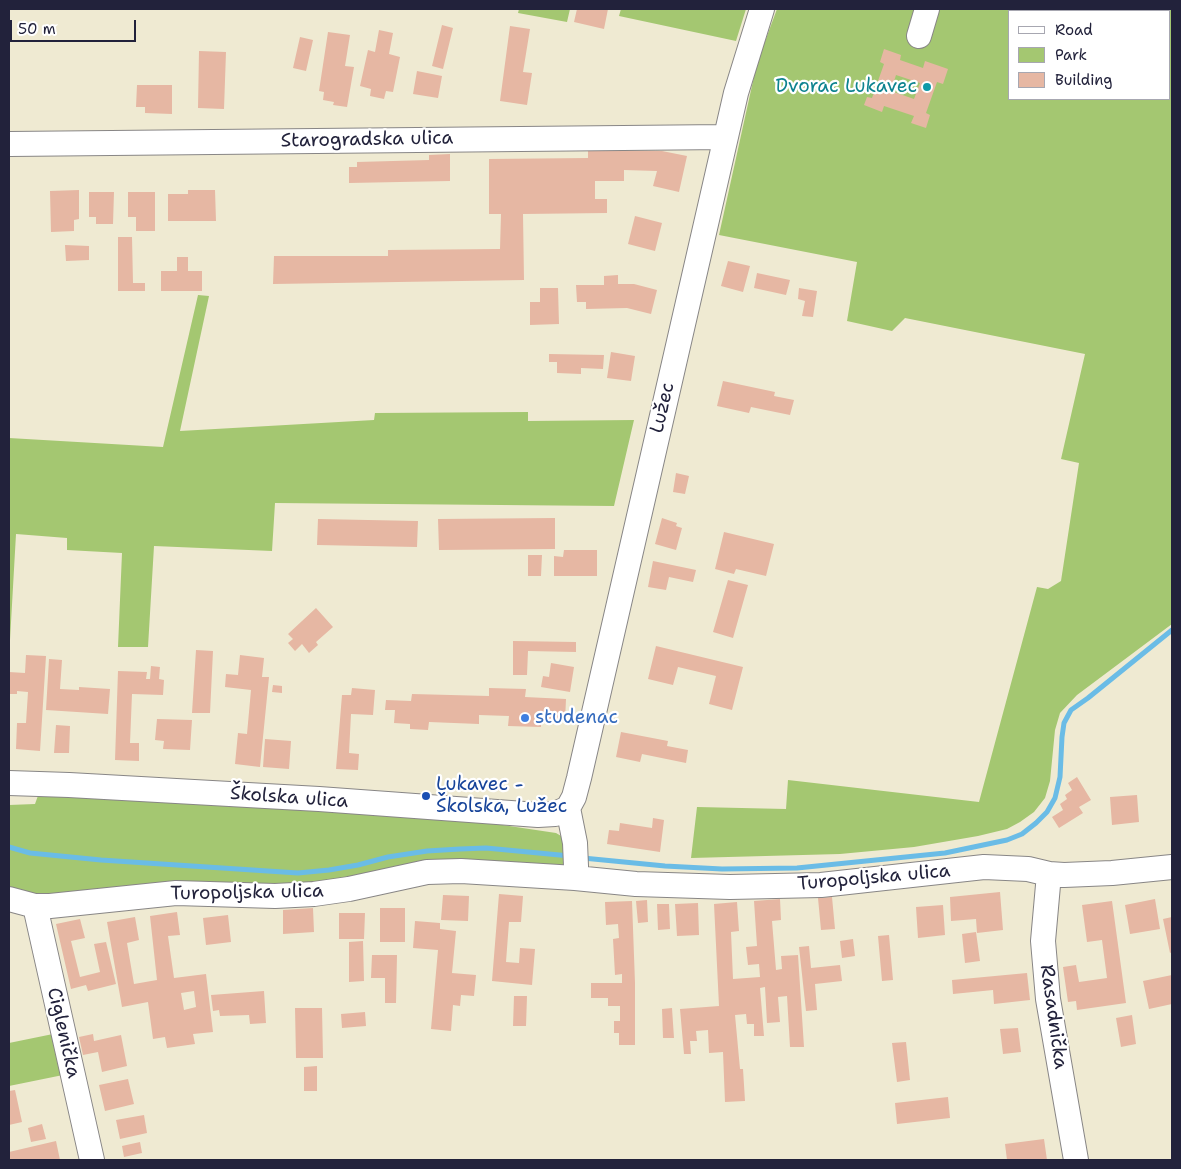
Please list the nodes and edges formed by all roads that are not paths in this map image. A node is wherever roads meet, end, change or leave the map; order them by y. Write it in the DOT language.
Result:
graph roads {
  1 [pos="762,9"];
  2 [pos="927,9"];
  3 [pos="919,36"];
  4 [pos="725,137"];
  5 [pos="9,144"];
  6 [pos="9,783"];
  7 [pos="568,808"];
  8 [pos="576,862"];
  9 [pos="1172,867"];
  10 [pos="1049,874"];
  11 [pos="9,899"];
  12 [pos="35,906"];
  13 [pos="92,1160"];
  14 [pos="1076,1160"];
  1 -- 4 [label="street, Lužec"];
  2 -- 3 [label="street"];
  4 -- 5 [label="street, Starogradska ulica"];
  4 -- 7 [label="street, Lužec"];
  6 -- 7 [label="street, Školska ulica"];
  7 -- 8 [label="street"];
  8 -- 10 [label="street, Turopoljska ulica"];
  8 -- 12 [label="street, Turopoljska ulica"];
  9 -- 10 [label="street, Turopoljska ulica"];
  10 -- 14 [label="street, Rasadnička"];
  11 -- 12 [label="street, Turopoljska ulica"];
  12 -- 13 [label="street, Ciglenička"];
}
